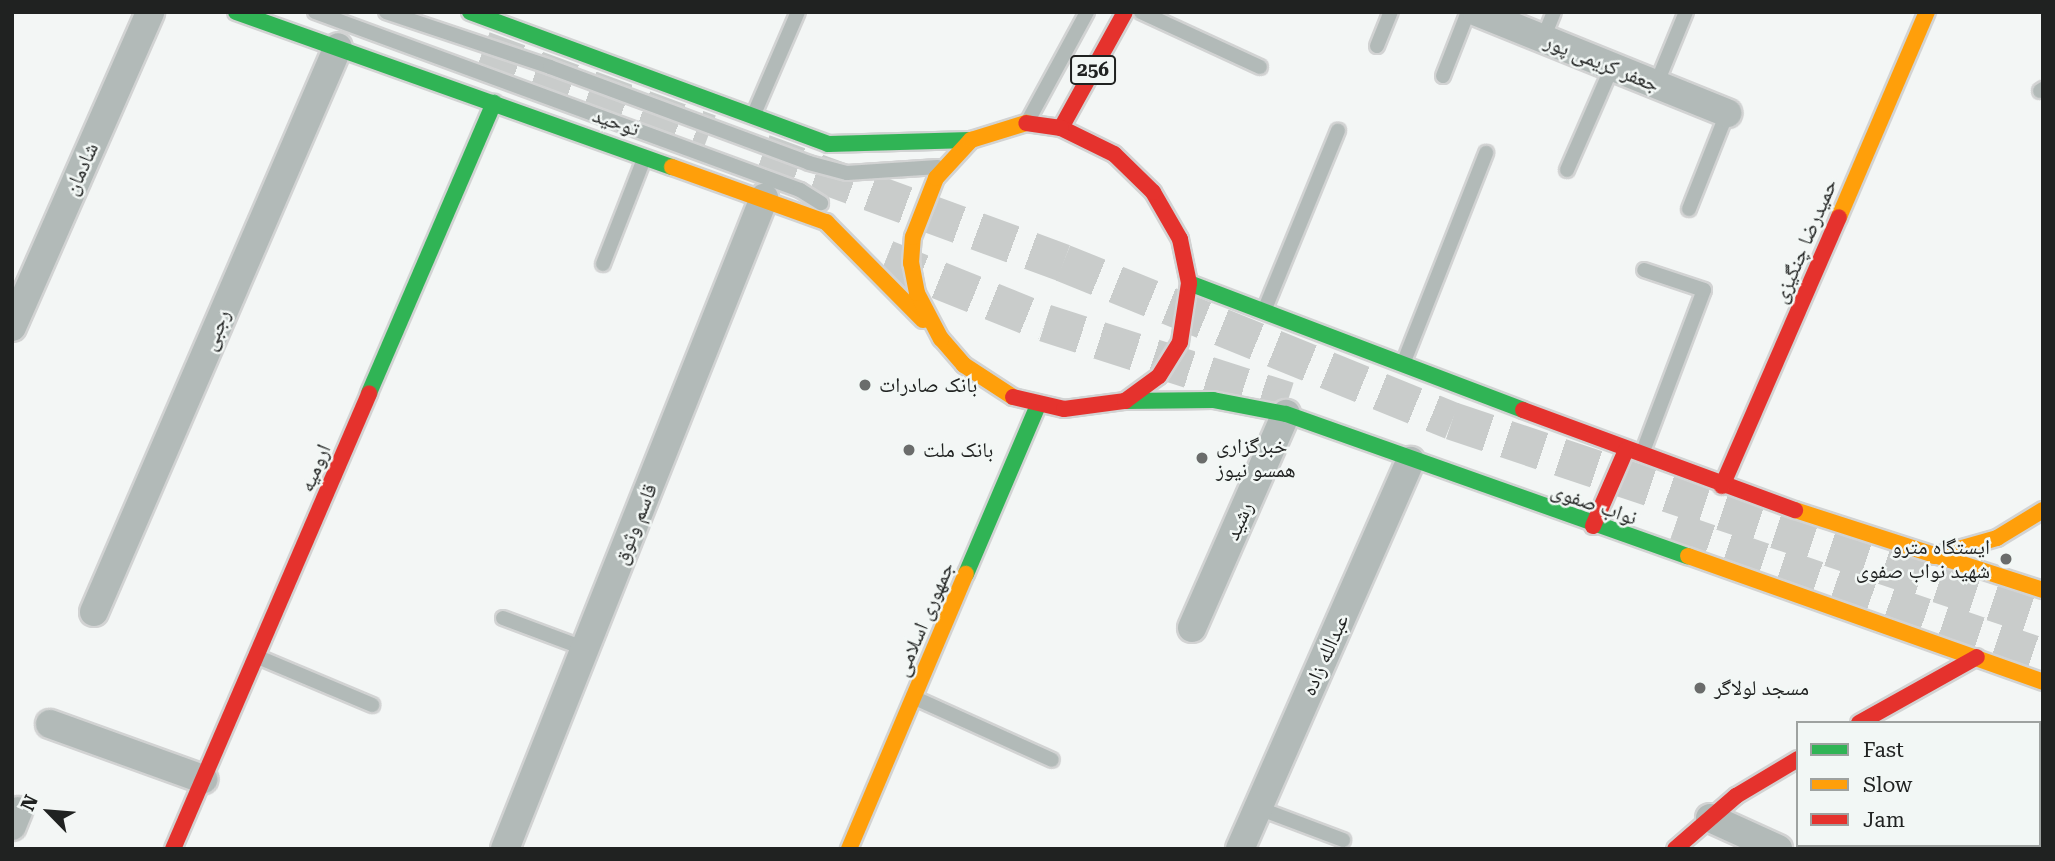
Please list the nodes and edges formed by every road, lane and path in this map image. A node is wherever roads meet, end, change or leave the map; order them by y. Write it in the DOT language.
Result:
graph roads {
  1 [pos="150,12"];
  2 [pos="236,12"];
  3 [pos="315,12"];
  4 [pos="386,12"];
  5 [pos="471,12"];
  6 [pos="537,12"];
  7 [pos="798,12"];
  8 [pos="1087,12"];
  9 [pos="1125,12"];
  10 [pos="1141,12"];
  11 [pos="1391,12"];
  12 [pos="1468,12"];
  13 [pos="1478,12"];
  14 [pos="1554,12"];
  15 [pos="1686,12"];
  16 [pos="1927,12"];
  17 [pos="528,33"];
  18 [pos="1543,39"];
  19 [pos="1377,46"];
  20 [pos="338,47"];
  21 [pos="1260,67"];
  22 [pos="1612,67"];
  23 [pos="1443,76"];
  24 [pos="1656,85"];
  25 [pos="494,103"];
  26 [pos="1727,113"];
  27 [pos="753,116"];
  28 [pos="1026,124"];
  29 [pos="1061,128"];
  30 [pos="1338,131"];
  31 [pos="971,140"];
  32 [pos="1486,153"];
  33 [pos="646,155"];
  34 [pos="944,166"];
  35 [pos="1567,170"];
  36 [pos="764,198"];
  37 [pos="1689,209"];
  38 [pos="603,264"];
  39 [pos="1644,270"];
  40 [pos="1189,283"];
  41 [pos="917,292"];
  42 [pos="1264,313"];
  43 [pos="12,327"];
  44 [pos="941,339"];
  45 [pos="1402,365"];
  46 [pos="1125,401"];
  47 [pos="1038,405"];
  48 [pos="1286,414"];
  49 [pos="1626,450"];
  50 [pos="1642,456"];
  51 [pos="1410,460"];
  52 [pos="1722,485"];
  53 [pos="2043,510"];
  54 [pos="1593,526"];
  55 [pos="1934,556"];
  56 [pos="2043,590"];
  57 [pos="94,612"];
  58 [pos="502,618"];
  59 [pos="1192,628"];
  60 [pos="586,649"];
  61 [pos="256,656"];
  62 [pos="1977,657"];
  63 [pos="2043,682"];
  64 [pos="914,698"];
  65 [pos="372,705"];
  66 [pos="1862,721"];
  67 [pos="50,724"];
  68 [pos="1052,760"];
  69 [pos="1796,760"];
  70 [pos="203,779"];
  71 [pos="1258,808"];
  72 [pos="1710,818"];
  73 [pos="1343,840"];
  74 [pos="173,849"];
  75 [pos="505,849"];
  76 [pos="849,849"];
  77 [pos="1240,849"];
  78 [pos="1675,849"];
  79 [pos="1778,849"];
  1 -- 43 [label="street, شادمان"];
  2 -- 20 [label="main road, توحید"];
  3 -- 41 [label="lane"];
  4 -- 34 [label="lane"];
  5 -- 17 [label="main road"];
  6 -- 17 [label="main road"];
  7 -- 27 [label="lane"];
  8 -- 28 [label="lane"];
  9 -- 29 [label="main road, 256"];
  10 -- 21 [label="lane"];
  11 -- 19 [label="lane"];
  12 -- 23 [label="lane"];
  13 -- 18 [label="street, جعفر کریمی پور"];
  14 -- 18 [label="lane"];
  15 -- 24 [label="lane"];
  16 -- 52 [label="main road, حمیدرضا چنگیزی"];
  17 -- 27 [label="main road"];
  18 -- 22 [label="street, جعفر کریمی پور"];
  20 -- 25 [label="main road, توحید"];
  20 -- 57 [label="street, رجبی"];
  22 -- 24 [label="street, جعفر کریمی پور"];
  22 -- 35 [label="lane"];
  24 -- 26 [label="street, جعفر کریمی پور"];
  25 -- 33 [label="main road, توحید"];
  25 -- 61 [label="main road, ارومیه"];
  26 -- 37 [label="lane"];
  27 -- 31 [label="main road"];
  28 -- 29 [label="main road"];
  28 -- 31 [label="main road"];
  29 -- 40 [label="main road"];
  30 -- 42 [label="lane"];
  31 -- 34 [label="main road"];
  32 -- 45 [label="lane"];
  33 -- 36 [label="main road, توحید"];
  33 -- 38 [label="lane"];
  34 -- 41 [label="main road"];
  36 -- 44 [label="main road, توحید"];
  36 -- 60 [label="street, قاسم وثوق"];
  39 -- 50 [label="lane"];
  40 -- 42 [label="main road"];
  40 -- 46 [label="main road"];
  41 -- 44 [label="main road"];
  42 -- 45 [label="main road"];
  44 -- 47 [label="main road"];
  45 -- 49 [label="main road"];
  46 -- 47 [label="main road"];
  46 -- 48 [label="main road, نواب صفوی"];
  47 -- 64 [label="main road, جمهوری اسلامی"];
  48 -- 51 [label="main road, نواب صفوی"];
  48 -- 59 [label="street, رشید"];
  49 -- 50 [label="main road"];
  49 -- 54 [label="main road"];
  50 -- 52 [label="main road"];
  51 -- 54 [label="main road, نواب صفوی"];
  51 -- 71 [label="street, عبدالله زاده"];
  52 -- 55 [label="main road"];
  53 -- 55 [label="main road"];
  54 -- 62 [label="main road, نواب صفوی"];
  55 -- 56 [label="main road"];
  58 -- 60 [label="lane"];
  60 -- 75 [label="street, قاسم وثوق"];
  61 -- 65 [label="lane"];
  61 -- 70 [label="main road, ارومیه"];
  62 -- 63 [label="main road, نواب صفوی"];
  62 -- 66 [label="main road"];
  64 -- 68 [label="lane"];
  64 -- 76 [label="main road, جمهوری اسلامی"];
  67 -- 70 [label="street"];
  69 -- 72 [label="main road"];
  70 -- 74 [label="main road, ارومیه"];
  71 -- 73 [label="lane"];
  71 -- 77 [label="street, عبدالله زاده"];
  72 -- 78 [label="main road"];
  72 -- 79 [label="street"];
}
